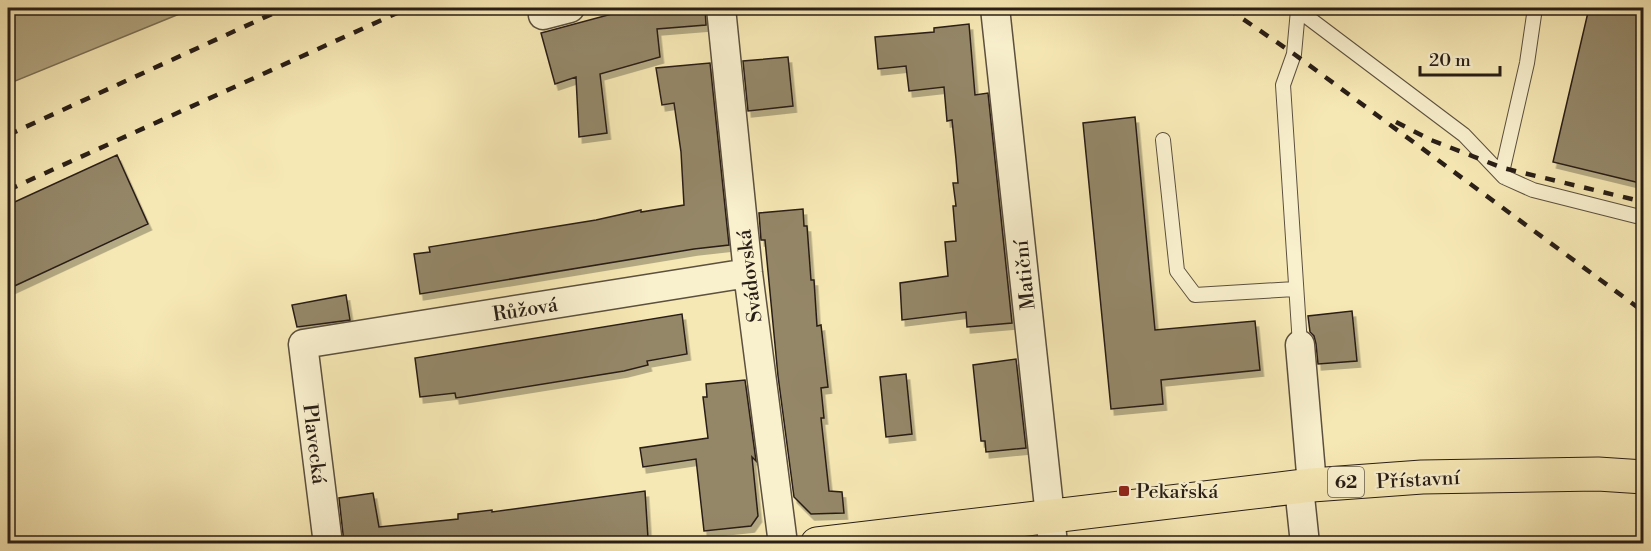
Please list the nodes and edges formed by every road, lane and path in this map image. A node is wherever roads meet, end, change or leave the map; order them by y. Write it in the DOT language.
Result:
graph roads {
  1 [pos="570,8"];
  2 [pos="721,8"];
  3 [pos="995,8"];
  4 [pos="1297,8"];
  5 [pos="1536,8"];
  6 [pos="543,15"];
  7 [pos="1163,140"];
  8 [pos="1504,177"];
  9 [pos="1644,218"];
  10 [pos="748,273"];
  11 [pos="1295,289"];
  12 [pos="303,344"];
  13 [pos="1300,345"];
  14 [pos="1644,477"];
  15 [pos="1306,486"];
  16 [pos="1052,529"];
  17 [pos="328,543"];
  18 [pos="783,543"];
  19 [pos="817,543"];
  20 [pos="1305,543"];
  1 -- 6 [label="street"];
  2 -- 10 [label="street, Svádovská"];
  3 -- 16 [label="street, Matiční"];
  4 -- 8 [label="lane"];
  4 -- 11 [label="lane"];
  5 -- 8 [label="lane"];
  7 -- 11 [label="lane"];
  8 -- 9 [label="lane"];
  10 -- 12 [label="street, Růžová"];
  10 -- 18 [label="street, Svádovská"];
  11 -- 13 [label="lane"];
  12 -- 17 [label="street, Plavecká"];
  13 -- 15 [label="street"];
  14 -- 15 [label="main road, Přístavní / 62"];
  15 -- 16 [label="main road, Přístavní / 62"];
  15 -- 20 [label="street"];
  16 -- 19 [label="main road, 62"];
}
